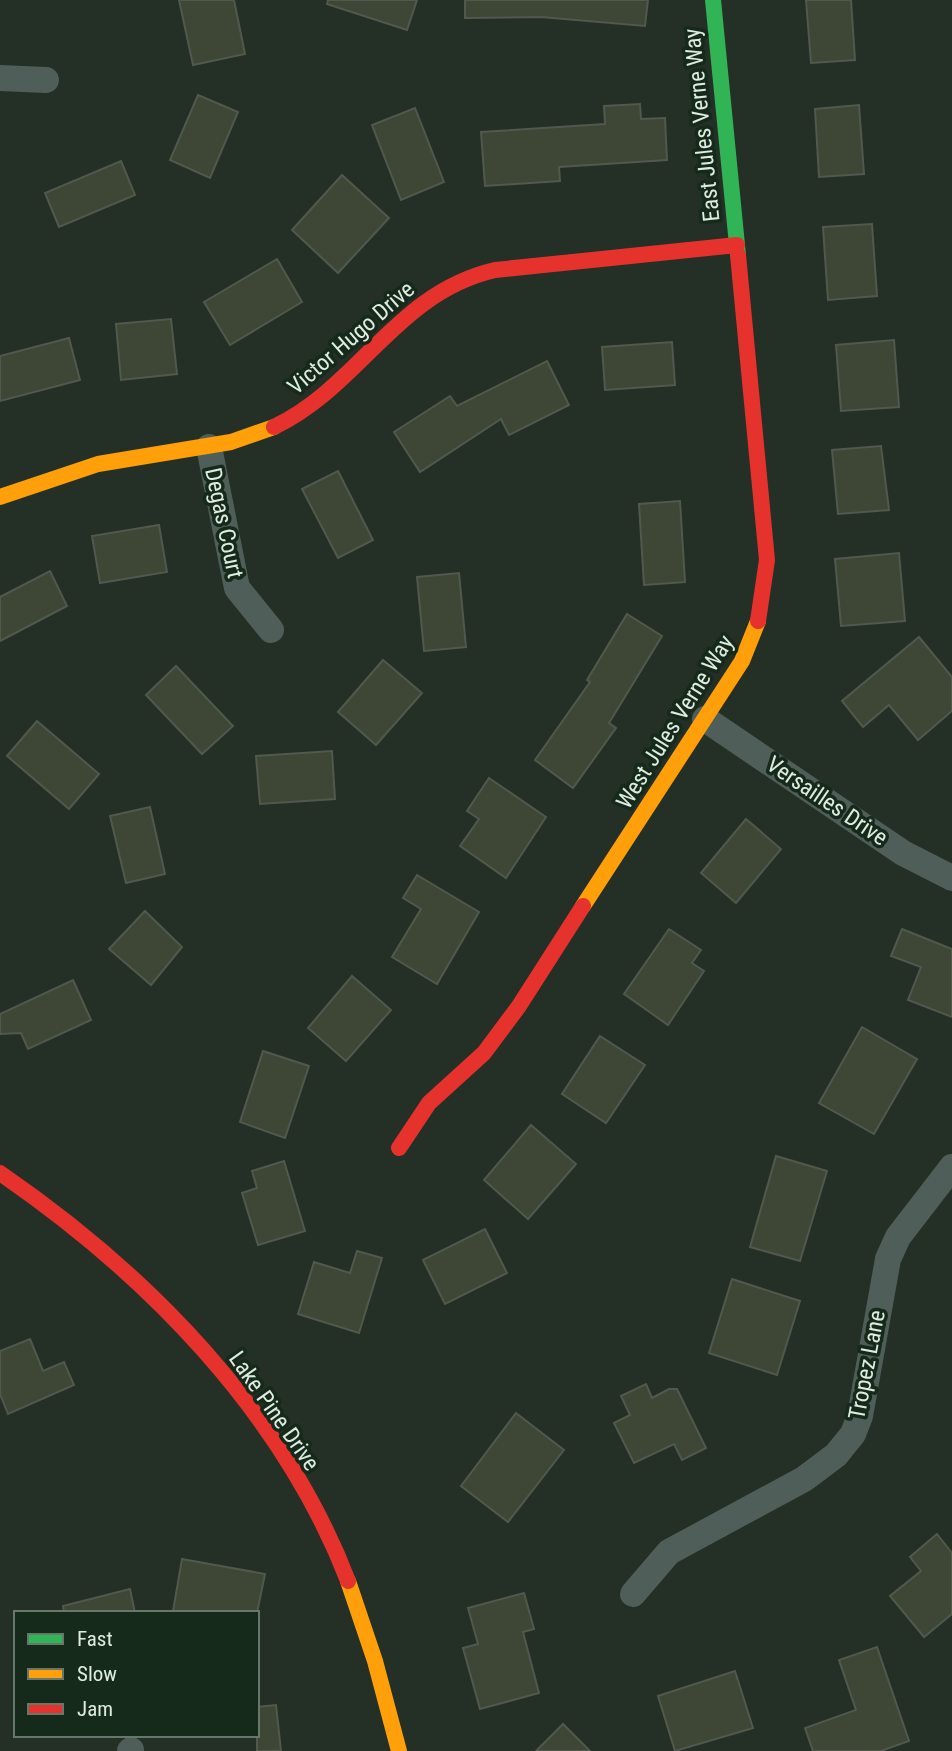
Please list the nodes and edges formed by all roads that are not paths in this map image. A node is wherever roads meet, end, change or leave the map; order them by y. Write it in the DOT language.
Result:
graph roads {
  1 [pos="713,0"];
  2 [pos="0,78"];
  3 [pos="46,80"];
  4 [pos="737,245"];
  5 [pos="209,447"];
  6 [pos="0,497"];
  7 [pos="271,630"];
  8 [pos="705,719"];
  9 [pos="952,878"];
  10 [pos="400,1148"];
  11 [pos="952,1167"];
  12 [pos="0,1173"];
  13 [pos="633,1594"];
  14 [pos="400,1751"];
  1 -- 4 [label="street, East Jules Verne Way"];
  2 -- 3 [label="street"];
  4 -- 5 [label="street, Victor Hugo Drive"];
  4 -- 8 [label="street, West Jules Verne Way"];
  5 -- 6 [label="street, Victor Hugo Drive"];
  5 -- 7 [label="street, Degas Court"];
  8 -- 9 [label="street, Versailles Drive"];
  8 -- 10 [label="street, West Jules Verne Way"];
  11 -- 13 [label="street, Tropez Lane"];
  12 -- 14 [label="street, Lake Pine Drive"];
}
